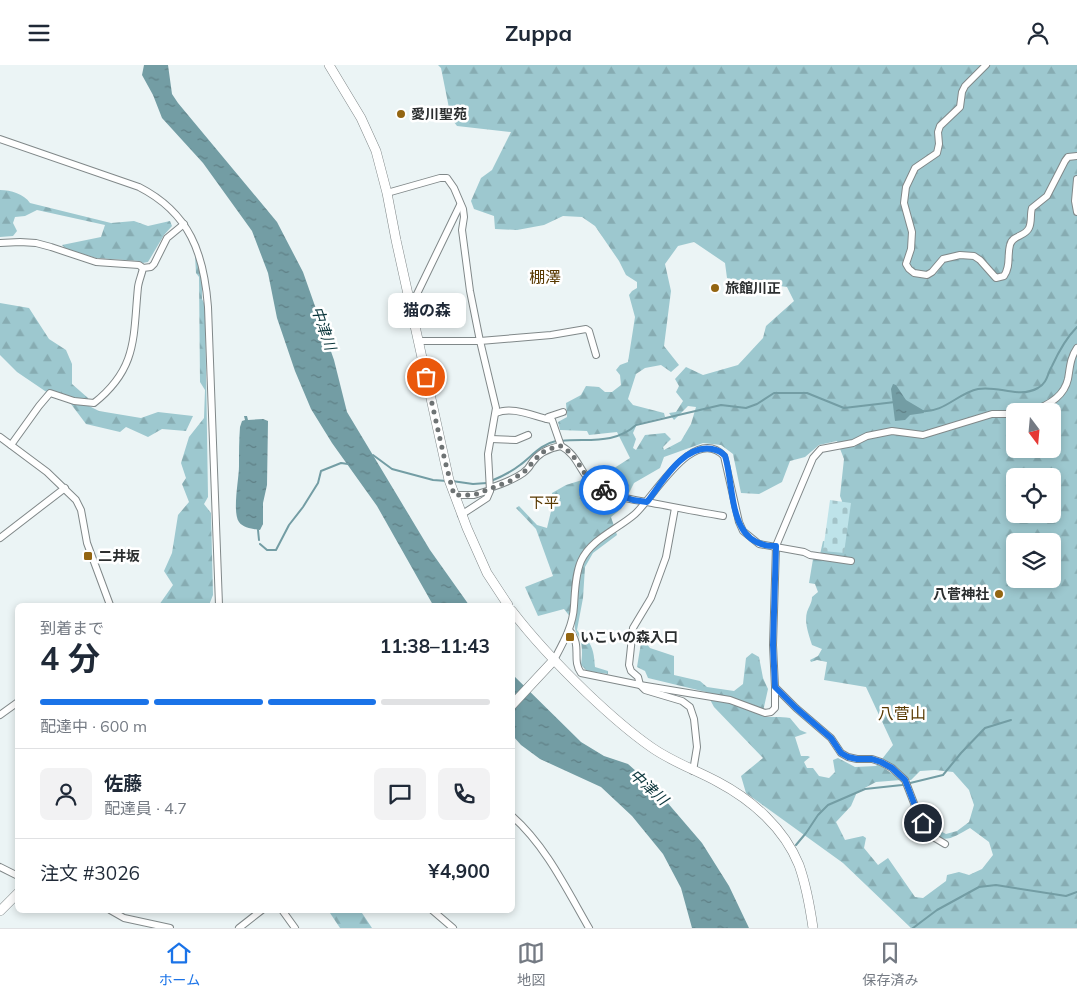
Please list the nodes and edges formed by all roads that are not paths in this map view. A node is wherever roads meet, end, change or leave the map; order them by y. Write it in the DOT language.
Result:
graph roads {
  1 [pos="329,65"];
  2 [pos="986,65"];
  3 [pos="0,139"];
  4 [pos="1077,156"];
  5 [pos="1077,179"];
  6 [pos="387,193"];
  7 [pos="460,205"];
  8 [pos="1077,212"];
  9 [pos="184,224"];
  10 [pos="0,243"];
  11 [pos="143,268"];
  12 [pos="409,299"];
  13 [pos="418,341"];
  14 [pos="480,341"];
  15 [pos="1077,348"];
  16 [pos="596,355"];
  17 [pos="1049,403"];
  18 [pos="562,412"];
  19 [pos="496,413"];
  20 [pos="1006,414"];
  21 [pos="547,419"];
  22 [pos="528,435"];
  23 [pos="0,437"];
  24 [pos="491,439"];
  25 [pos="560,442"];
  26 [pos="10,445"];
  27 [pos="65,488"];
  28 [pos="490,488"];
  29 [pos="454,495"];
  30 [pos="647,502"];
  31 [pos="675,508"];
  32 [pos="461,515"];
  33 [pos="723,516"];
  34 [pos="0,537"];
  35 [pos="776,546"];
  36 [pos="851,561"];
  37 [pos="109,603"];
  38 [pos="219,603"];
  39 [pos="507,603"];
  40 [pos="515,615"];
  41 [pos="569,630"];
  42 [pos="551,663"];
  43 [pos="640,685"];
  44 [pos="775,687"];
  45 [pos="515,702"];
  46 [pos="15,703"];
  47 [pos="0,715"];
  48 [pos="693,771"];
  49 [pos="515,818"];
  50 [pos="945,844"];
  51 [pos="0,867"];
  52 [pos="15,874"];
  53 [pos="15,896"];
  54 [pos="0,911"];
  55 [pos="115,913"];
  56 [pos="258,913"];
  57 [pos="284,913"];
  58 [pos="436,913"];
  59 [pos="170,928"];
  60 [pos="238,928"];
  61 [pos="295,928"];
  62 [pos="453,928"];
  63 [pos="589,928"];
  64 [pos="813,928"];
  1 -- 6 [label="street"];
  2 -- 4 [label="street"];
  3 -- 9 [label="street"];
  5 -- 8 [label="street"];
  6 -- 7 [label="street"];
  6 -- 12 [label="street"];
  7 -- 12 [label="street"];
  7 -- 14 [label="street"];
  9 -- 11 [label="street"];
  9 -- 38 [label="street"];
  10 -- 11 [label="street"];
  11 -- 26 [label="street"];
  12 -- 13 [label="street"];
  13 -- 14 [label="street"];
  13 -- 29 [label="street"];
  14 -- 16 [label="street"];
  14 -- 19 [label="street"];
  15 -- 17 [label="street"];
  18 -- 21 [label="street"];
  19 -- 21 [label="street"];
  19 -- 24 [label="street"];
  20 -- 35 [label="street"];
  21 -- 25 [label="street"];
  22 -- 24 [label="street"];
  23 -- 26 [label="street"];
  24 -- 28 [label="street"];
  25 -- 28 [label="street"];
  25 -- 30 [label="street"];
  26 -- 27 [label="street"];
  27 -- 34 [label="street"];
  27 -- 37 [label="street"];
  28 -- 29 [label="street"];
  28 -- 32 [label="street"];
  29 -- 32 [label="street"];
  30 -- 31 [label="street"];
  30 -- 35 [label="street"];
  30 -- 41 [label="street"];
  31 -- 33 [label="street"];
  31 -- 43 [label="street"];
  32 -- 39 [label="street"];
  35 -- 36 [label="street"];
  35 -- 44 [label="street"];
  40 -- 42 [label="street"];
  41 -- 42 [label="street"];
  41 -- 43 [label="street"];
  42 -- 45 [label="street"];
  42 -- 48 [label="street"];
  43 -- 44 [label="street"];
  43 -- 48 [label="street"];
  44 -- 50 [label="street"];
  46 -- 47 [label="street"];
  48 -- 64 [label="street"];
  49 -- 63 [label="street"];
  51 -- 52 [label="street"];
  53 -- 54 [label="street"];
  55 -- 59 [label="street"];
  56 -- 60 [label="street"];
  57 -- 61 [label="street"];
  58 -- 62 [label="street"];
}
